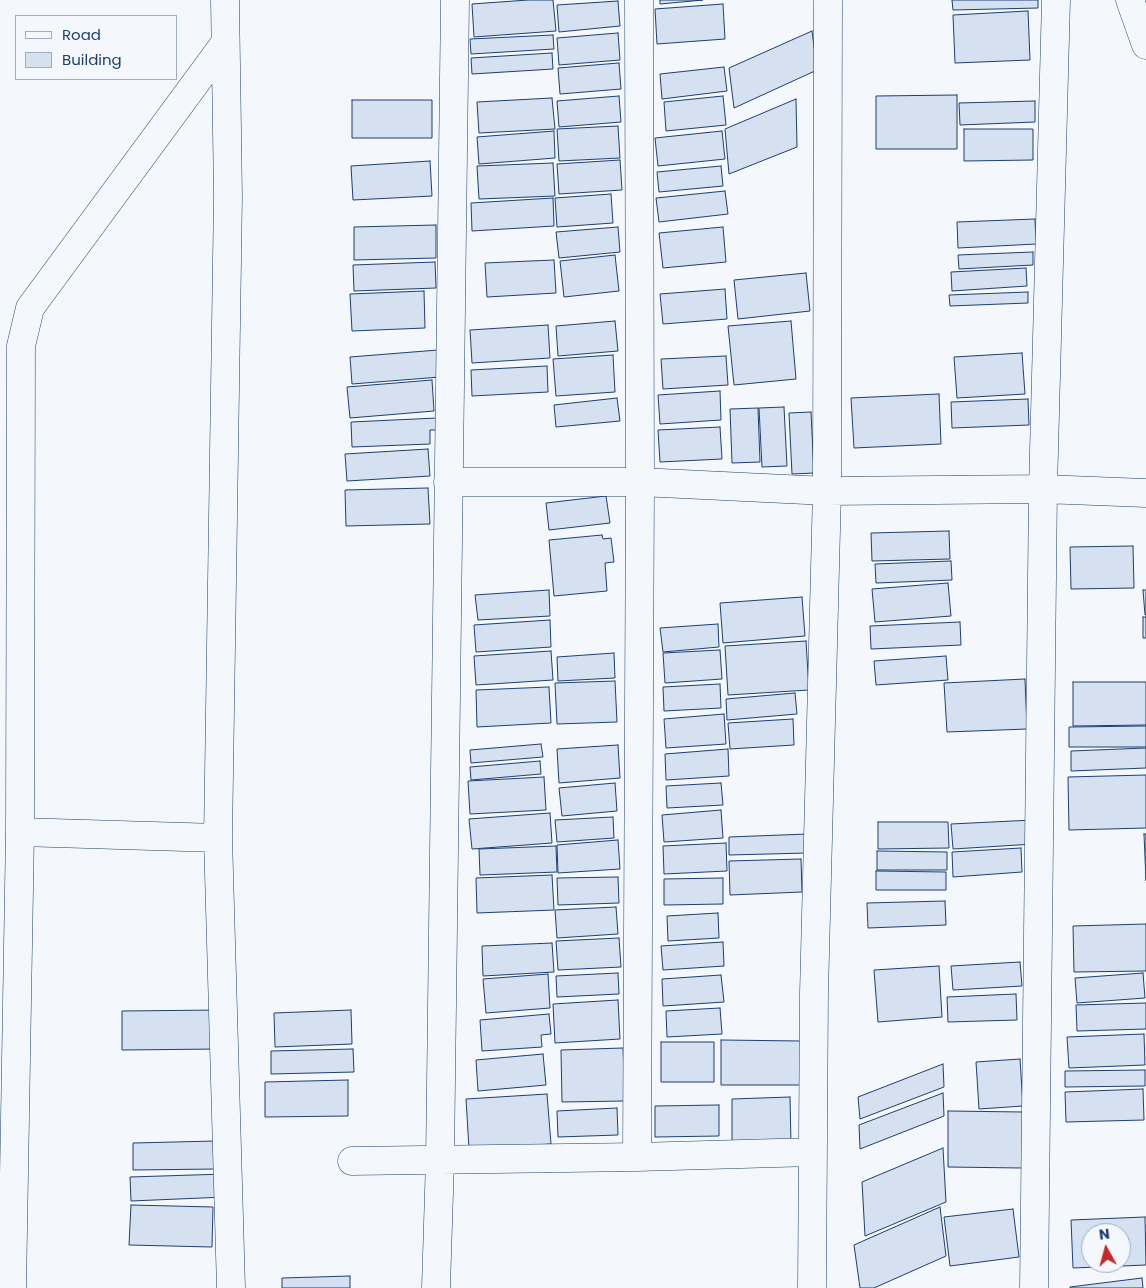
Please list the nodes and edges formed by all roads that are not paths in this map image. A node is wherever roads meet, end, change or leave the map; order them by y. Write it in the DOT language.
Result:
graph roads {
  1 [pos="225,0"];
  2 [pos="455,0"];
  3 [pos="639,0"];
  4 [pos="828,0"];
  5 [pos="1056,0"];
  6 [pos="1130,0"];
  7 [pos="226,43"];
  8 [pos="1146,45"];
  9 [pos="448,482"];
  10 [pos="640,482"];
  11 [pos="1043,490"];
  12 [pos="827,491"];
  13 [pos="1146,493"];
  14 [pos="20,832"];
  15 [pos="218,838"];
  16 [pos="8,991"];
  17 [pos="812,1152"];
  18 [pos="636,1158"];
  19 [pos="440,1160"];
  20 [pos="352,1161"];
  21 [pos="12,1288"];
  22 [pos="231,1288"];
  23 [pos="436,1288"];
  24 [pos="812,1288"];
  25 [pos="1034,1288"];
  1 -- 7 [label="street"];
  2 -- 9 [label="street"];
  3 -- 10 [label="street"];
  4 -- 12 [label="street"];
  5 -- 11 [label="street"];
  6 -- 8 [label="street"];
  7 -- 14 [label="street"];
  7 -- 15 [label="street"];
  9 -- 10 [label="street"];
  9 -- 19 [label="street"];
  10 -- 12 [label="street"];
  10 -- 18 [label="street"];
  11 -- 12 [label="street"];
  11 -- 13 [label="street"];
  11 -- 25 [label="street"];
  12 -- 17 [label="street"];
  14 -- 15 [label="street"];
  14 -- 16 [label="street"];
  15 -- 22 [label="street"];
  16 -- 21 [label="street"];
  17 -- 18 [label="street"];
  17 -- 24 [label="street"];
  18 -- 19 [label="street"];
  19 -- 20 [label="street"];
  19 -- 23 [label="street"];
}
